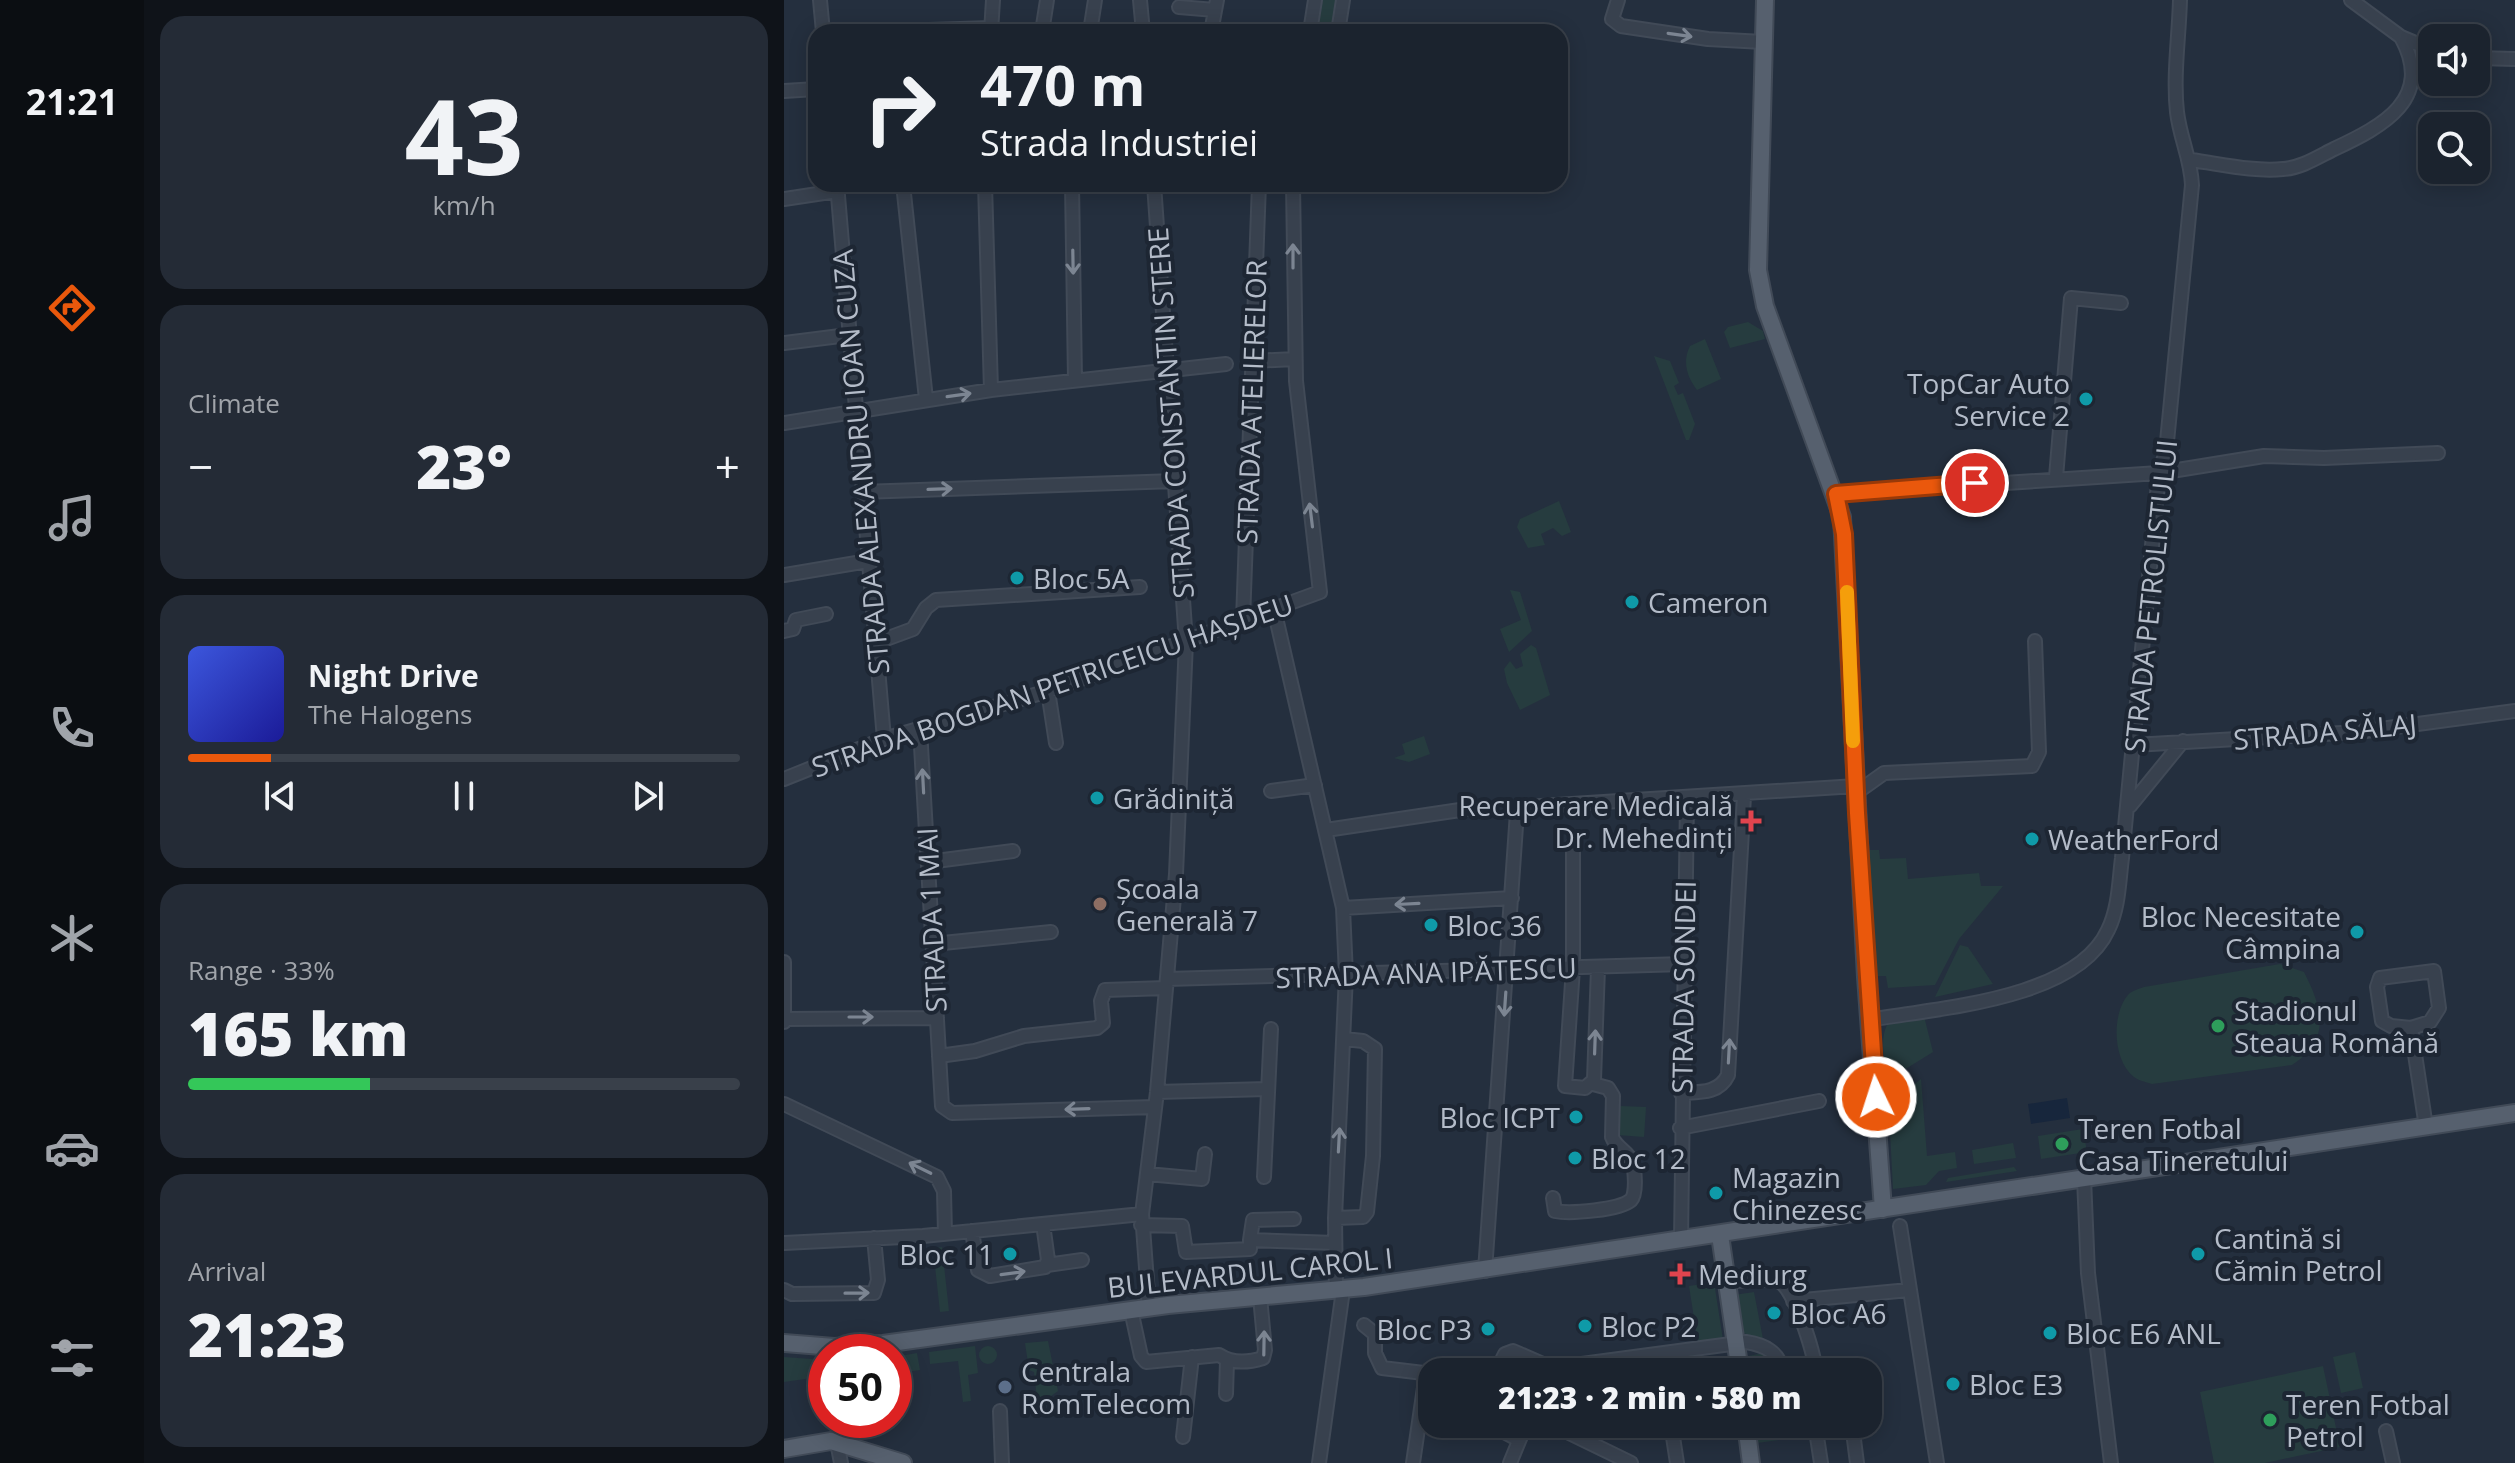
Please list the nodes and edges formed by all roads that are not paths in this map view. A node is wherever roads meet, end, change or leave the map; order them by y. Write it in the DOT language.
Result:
graph roads {
  1 [pos="820,0"];
  2 [pos="993,0"];
  3 [pos="1047,0"];
  4 [pos="1095,0"];
  5 [pos="1140,0"];
  6 [pos="1315,0"];
  7 [pos="1343,0"];
  8 [pos="1618,0"];
  9 [pos="1765,0"];
  10 [pos="2180,0"];
  11 [pos="2351,0"];
  12 [pos="1216,5"];
  13 [pos="1179,7"];
  14 [pos="822,24"];
  15 [pos="991,24"];
  16 [pos="1043,24"];
  17 [pos="1091,24"];
  18 [pos="1142,24"];
  19 [pos="1311,24"];
  20 [pos="1339,24"];
  21 [pos="2401,37"];
  22 [pos="1763,42"];
  23 [pos="2418,44"];
  24 [pos="2490,58"];
  25 [pos="2515,59"];
  26 [pos="808,90"];
  27 [pos="784,91"];
  28 [pos="2191,160"];
  29 [pos="818,192"];
  30 [pos="837,192"];
  31 [pos="904,192"];
  32 [pos="985,192"];
  33 [pos="1072,192"];
  34 [pos="1154,192"];
  35 [pos="1259,192"];
  36 [pos="1293,192"];
  37 [pos="784,199"];
  38 [pos="2121,303"];
  39 [pos="848,335"];
  40 [pos="784,343"];
  41 [pos="1295,359"];
  42 [pos="1253,361"];
  43 [pos="1226,364"];
  44 [pos="1165,369"];
  45 [pos="1075,380"];
  46 [pos="991,390"];
  47 [pos="926,399"];
  48 [pos="854,411"];
  49 [pos="784,423"];
  50 [pos="2438,453"];
  51 [pos="2159,473"];
  52 [pos="2056,477"];
  53 [pos="1175,481"];
  54 [pos="862,492"];
  55 [pos="1836,494"];
  56 [pos="868,561"];
  57 [pos="784,575"];
  58 [pos="1140,587"];
  59 [pos="1274,609"];
  60 [pos="826,614"];
  61 [pos="1243,620"];
  62 [pos="784,631"];
  63 [pos="2035,641"];
  64 [pos="1186,642"];
  65 [pos="875,643"];
  66 [pos="1048,691"];
  67 [pos="2515,711"];
  68 [pos="920,729"];
  69 [pos="884,739"];
  70 [pos="2183,741"];
  71 [pos="1056,743"];
  72 [pos="2134,745"];
  73 [pos="784,779"];
  74 [pos="1315,785"];
  75 [pos="1856,789"];
  76 [pos="1271,791"];
  77 [pos="1744,796"];
  78 [pos="1687,799"];
  79 [pos="1480,807"];
  80 [pos="2127,813"];
  81 [pos="1326,830"];
  82 [pos="1573,844"];
  83 [pos="1013,851"];
  84 [pos="928,862"];
  85 [pos="1512,898"];
  86 [pos="1343,908"];
  87 [pos="1051,932"];
  88 [pos="933,944"];
  89 [pos="784,962"];
  90 [pos="1684,964"];
  91 [pos="1573,968"];
  92 [pos="1598,968"];
  93 [pos="1507,970"];
  94 [pos="1346,975"];
  95 [pos="784,976"];
  96 [pos="1167,983"];
  97 [pos="937,1018"];
  98 [pos="784,1020"];
  99 [pos="1869,1020"];
  100 [pos="2411,1028"];
  101 [pos="1271,1029"];
  102 [pos="1344,1039"];
  103 [pos="939,1056"];
  104 [pos="1593,1084"];
  105 [pos="1267,1089"];
  106 [pos="1157,1092"];
  107 [pos="1681,1093"];
  108 [pos="1819,1101"];
  109 [pos="784,1104"];
  110 [pos="1155,1107"];
  111 [pos="2515,1113"];
  112 [pos="2426,1127"];
  113 [pos="1680,1128"];
  114 [pos="1205,1154"];
  115 [pos="1147,1174"];
  116 [pos="1264,1177"];
  117 [pos="2084,1178"];
  118 [pos="1553,1198"];
  119 [pos="1883,1209"];
  120 [pos="1335,1218"];
  121 [pos="1294,1219"];
  122 [pos="1142,1220"];
  123 [pos="1043,1224"];
  124 [pos="1900,1226"];
  125 [pos="972,1231"];
  126 [pos="945,1234"];
  127 [pos="1720,1235"];
  128 [pos="874,1238"];
  129 [pos="1250,1240"];
  130 [pos="1681,1241"];
  131 [pos="784,1243"];
  132 [pos="1335,1243"];
  133 [pos="1082,1260"];
  134 [pos="1047,1265"];
  135 [pos="1485,1271"];
  136 [pos="1727,1280"];
  137 [pos="784,1290"];
  138 [pos="1339,1290"];
  139 [pos="1909,1290"];
  140 [pos="1260,1297"];
  141 [pos="1793,1301"];
  142 [pos="1149,1308"];
  143 [pos="1131,1310"];
  144 [pos="1364,1325"];
  145 [pos="1736,1342"];
  146 [pos="784,1343"];
  147 [pos="1192,1357"];
  148 [pos="1504,1358"];
  149 [pos="1523,1358"];
  150 [pos="1653,1358"];
  151 [pos="1738,1358"];
  152 [pos="1779,1358"];
  153 [pos="1814,1358"];
  154 [pos="1227,1361"];
  155 [pos="1418,1373"];
  156 [pos="1226,1394"];
  157 [pos="1000,1411"];
  158 [pos="2386,1431"];
  159 [pos="1418,1435"];
  160 [pos="1183,1437"];
  161 [pos="1515,1438"];
  162 [pos="1580,1438"];
  163 [pos="1673,1438"];
  164 [pos="1748,1438"];
  165 [pos="1817,1438"];
  166 [pos="1854,1438"];
  167 [pos="1519,1440"];
  168 [pos="837,1442"];
  169 [pos="784,1449"];
  170 [pos="841,1463"];
  171 [pos="903,1463"];
  172 [pos="1002,1463"];
  173 [pos="1319,1463"];
  174 [pos="1413,1463"];
  175 [pos="1510,1463"];
  176 [pos="1631,1463"];
  177 [pos="1677,1463"];
  178 [pos="1751,1463"];
  179 [pos="1821,1463"];
  180 [pos="1857,1463"];
  181 [pos="1937,1463"];
  182 [pos="2111,1463"];
  183 [pos="2393,1463"];
  1 -- 14 [label="street"];
  2 -- 15 [label="street"];
  3 -- 16 [label="street"];
  4 -- 17 [label="street"];
  5 -- 18 [label="street"];
  6 -- 19 [label="street"];
  7 -- 20 [label="street"];
  8 -- 22 [label="street, one-way"];
  9 -- 22 [label="main road"];
  10 -- 28 [label="street, STRADA PETROLISTULUI"];
  11 -- 21 [label="street"];
  12 -- 13 [label="street"];
  21 -- 23 [label="street"];
  21 -- 28 [label="street"];
  22 -- 55 [label="main road"];
  24 -- 25 [label="street"];
  26 -- 27 [label="street"];
  28 -- 51 [label="street, STRADA PETROLISTULUI"];
  29 -- 37 [label="street"];
  30 -- 39 [label="street, STRADA ALEXANDRU IOAN CUZA"];
  31 -- 47 [label="street"];
  32 -- 46 [label="street"];
  33 -- 45 [label="street, one-way"];
  34 -- 44 [label="street, STRADA CONSTANTIN STERE"];
  35 -- 42 [label="street, STRADA ATELIERELOR"];
  41 -- 36 [label="street, one-way"];
  38 -- 52 [label="street"];
  39 -- 40 [label="street"];
  39 -- 48 [label="street, STRADA ALEXANDRU IOAN CUZA"];
  41 -- 42 [label="street"];
  59 -- 41 [label="street, STRADA BOGDAN PETRICEICU HAȘDEU, one-way"];
  42 -- 61 [label="street, STRADA ATELIERELOR"];
  43 -- 44 [label="street"];
  44 -- 45 [label="street"];
  44 -- 53 [label="street, STRADA CONSTANTIN STERE"];
  45 -- 46 [label="street"];
  47 -- 46 [label="street, one-way"];
  47 -- 48 [label="street"];
  48 -- 49 [label="street"];
  48 -- 54 [label="street, STRADA ALEXANDRU IOAN CUZA"];
  50 -- 51 [label="street"];
  51 -- 52 [label="street"];
  51 -- 72 [label="street, STRADA PETROLISTULUI"];
  52 -- 55 [label="street"];
  54 -- 53 [label="street, one-way"];
  53 -- 64 [label="street, STRADA CONSTANTIN STERE"];
  54 -- 56 [label="street, STRADA ALEXANDRU IOAN CUZA"];
  55 -- 75 [label="main road"];
  56 -- 57 [label="street"];
  56 -- 65 [label="street, STRADA ALEXANDRU IOAN CUZA"];
  58 -- 65 [label="street"];
  59 -- 61 [label="street, STRADA BOGDAN PETRICEICU HAȘDEU"];
  59 -- 74 [label="street"];
  60 -- 62 [label="street"];
  61 -- 64 [label="street, STRADA BOGDAN PETRICEICU HAȘDEU"];
  63 -- 75 [label="street"];
  64 -- 66 [label="street, STRADA BOGDAN PETRICEICU HAȘDEU"];
  64 -- 96 [label="street, STRADA CONSTANTIN STERE"];
  65 -- 69 [label="street, STRADA ALEXANDRU IOAN CUZA"];
  66 -- 68 [label="street, STRADA BOGDAN PETRICEICU HAȘDEU"];
  66 -- 71 [label="street"];
  67 -- 70 [label="street, STRADA SĂLAJ"];
  68 -- 69 [label="street, STRADA BOGDAN PETRICEICU HAȘDEU"];
  84 -- 68 [label="street, STRADA 1 MAI, one-way"];
  69 -- 73 [label="street, STRADA BOGDAN PETRICEICU HAȘDEU"];
  70 -- 72 [label="street, STRADA SĂLAJ"];
  70 -- 80 [label="street"];
  72 -- 80 [label="street, STRADA PETROLISTULUI"];
  74 -- 76 [label="street"];
  74 -- 81 [label="street"];
  75 -- 77 [label="street"];
  75 -- 99 [label="main road"];
  77 -- 78 [label="street"];
  107 -- 77 [label="street, one-way"];
  78 -- 85 [label="street"];
  78 -- 90 [label="street, STRADA SONDEI"];
  79 -- 81 [label="street"];
  80 -- 99 [label="street, STRADA PETROLISTULUI"];
  81 -- 86 [label="street"];
  82 -- 91 [label="street"];
  83 -- 84 [label="street"];
  84 -- 88 [label="street, STRADA 1 MAI"];
  85 -- 86 [label="street, one-way"];
  85 -- 93 [label="street"];
  86 -- 94 [label="street"];
  87 -- 88 [label="street"];
  88 -- 97 [label="street, STRADA 1 MAI"];
  89 -- 95 [label="street"];
  90 -- 92 [label="street, STRADA ANA IPĂTESCU"];
  90 -- 107 [label="street, STRADA SONDEI"];
  91 -- 92 [label="street, STRADA ANA IPĂTESCU"];
  91 -- 93 [label="street, STRADA ANA IPĂTESCU"];
  91 -- 104 [label="street"];
  104 -- 92 [label="street, one-way"];
  93 -- 94 [label="street, STRADA ANA IPĂTESCU"];
  93 -- 135 [label="street, one-way"];
  94 -- 96 [label="street, STRADA ANA IPĂTESCU"];
  94 -- 102 [label="street"];
  95 -- 98 [label="street"];
  96 -- 103 [label="street, STRADA ANA IPĂTESCU"];
  96 -- 106 [label="street, STRADA CONSTANTIN STERE"];
  98 -- 97 [label="street, one-way"];
  97 -- 103 [label="street, STRADA 1 MAI"];
  99 -- 119 [label="main road"];
  100 -- 100 [label="street"];
  100 -- 112 [label="street"];
  101 -- 105 [label="street"];
  120 -- 102 [label="street, one-way"];
  102 -- 120 [label="street"];
  110 -- 103 [label="street, STRADA 1 MAI, one-way"];
  104 -- 118 [label="street"];
  105 -- 106 [label="street"];
  105 -- 116 [label="street"];
  106 -- 110 [label="street, STRADA CONSTANTIN STERE"];
  107 -- 113 [label="street, STRADA SONDEI"];
  108 -- 113 [label="street, STRADA SONDEI"];
  126 -- 109 [label="street, one-way"];
  110 -- 115 [label="street, STRADA CONSTANTIN STERE"];
  111 -- 112 [label="main road, BULEVARDUL CAROL I"];
  112 -- 117 [label="main road, BULEVARDUL CAROL I"];
  113 -- 130 [label="street, STRADA SONDEI"];
  114 -- 115 [label="street"];
  115 -- 122 [label="street, STRADA CONSTANTIN STERE"];
  117 -- 119 [label="main road, BULEVARDUL CAROL I"];
  117 -- 182 [label="street"];
  119 -- 127 [label="main road, BULEVARDUL CAROL I"];
  120 -- 132 [label="street"];
  121 -- 129 [label="street"];
  122 -- 123 [label="street"];
  122 -- 129 [label="street"];
  122 -- 142 [label="street, STRADA CONSTANTIN STERE"];
  123 -- 125 [label="street"];
  123 -- 134 [label="street"];
  124 -- 139 [label="street"];
  125 -- 126 [label="street"];
  125 -- 134 [label="street, one-way"];
  126 -- 128 [label="street"];
  127 -- 130 [label="main road, BULEVARDUL CAROL I"];
  127 -- 136 [label="main road"];
  128 -- 131 [label="street"];
  137 -- 128 [label="street, one-way"];
  129 -- 132 [label="street"];
  130 -- 135 [label="main road, BULEVARDUL CAROL I"];
  132 -- 138 [label="street"];
  133 -- 134 [label="street"];
  135 -- 138 [label="main road, BULEVARDUL CAROL I"];
  136 -- 141 [label="street"];
  136 -- 145 [label="main road"];
  138 -- 140 [label="main road, BULEVARDUL CAROL I"];
  138 -- 173 [label="street"];
  139 -- 141 [label="street"];
  139 -- 181 [label="street"];
  140 -- 142 [label="main road, BULEVARDUL CAROL I"];
  154 -- 140 [label="street, one-way"];
  141 -- 153 [label="street"];
  142 -- 143 [label="main road, BULEVARDUL CAROL I"];
  143 -- 146 [label="main road, BULEVARDUL CAROL I"];
  143 -- 147 [label="street"];
  144 -- 155 [label="street"];
  145 -- 150 [label="street"];
  145 -- 151 [label="main road"];
  145 -- 152 [label="street"];
  147 -- 154 [label="street"];
  147 -- 160 [label="street"];
  148 -- 149 [label="street"];
  154 -- 156 [label="street"];
  157 -- 172 [label="street"];
  158 -- 183 [label="street"];
  159 -- 174 [label="street"];
  161 -- 167 [label="street"];
  162 -- 176 [label="street"];
  163 -- 177 [label="street"];
  164 -- 178 [label="main road"];
  165 -- 179 [label="street"];
  166 -- 180 [label="street"];
  167 -- 175 [label="street"];
  168 -- 169 [label="main road"];
  168 -- 170 [label="street"];
  168 -- 171 [label="main road"];
}
